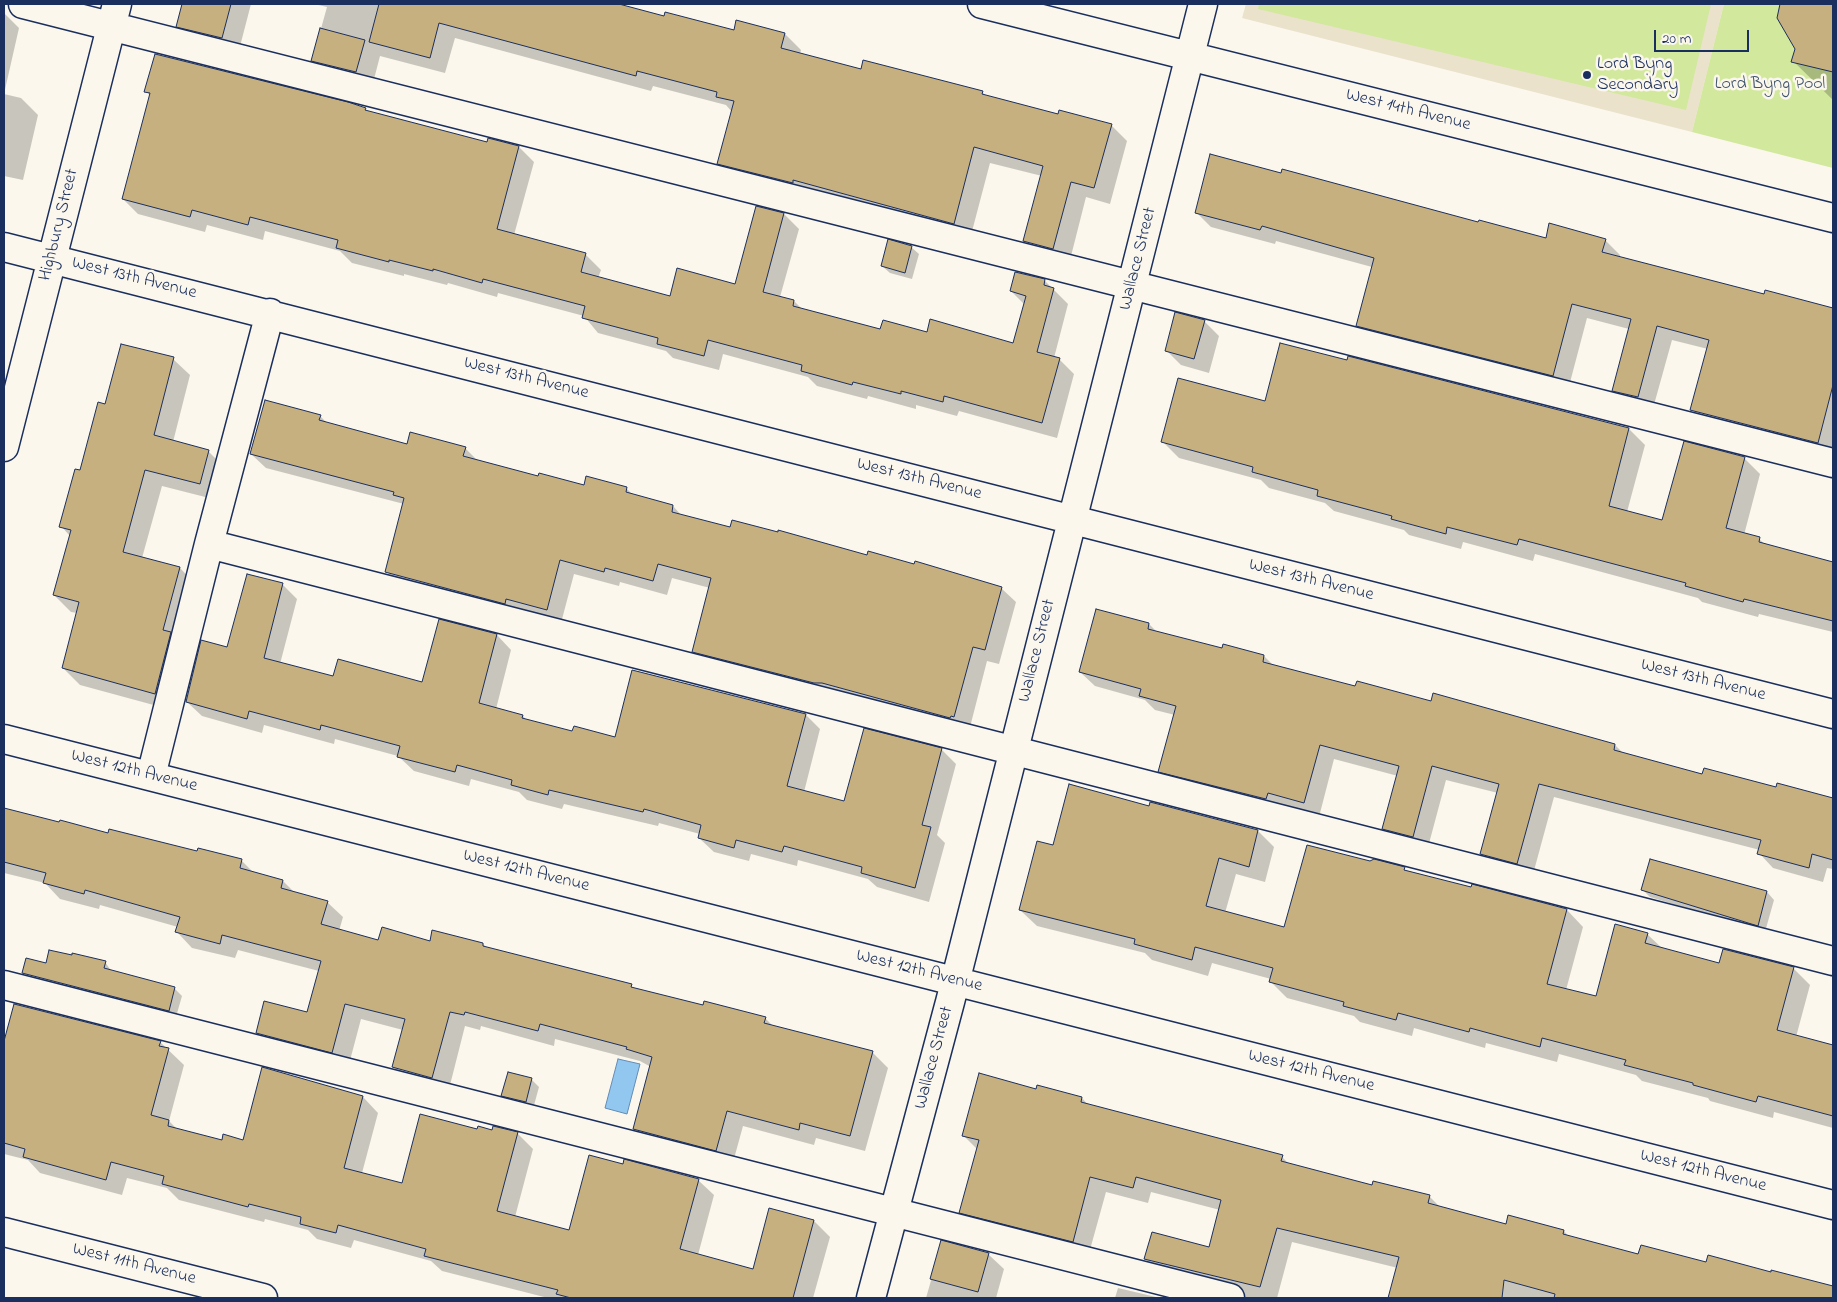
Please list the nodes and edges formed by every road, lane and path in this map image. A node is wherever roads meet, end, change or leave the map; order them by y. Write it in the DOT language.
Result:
graph roads {
  1 [pos="23,4"];
  2 [pos="982,4"];
  3 [pos="1204,4"];
  4 [pos="114,15"];
  5 [pos="1190,56"];
  6 [pos="1833,218"];
  7 [pos="4,247"];
  8 [pos="52,259"];
  9 [pos="1133,286"];
  10 [pos="270,314"];
  11 [pos="4,447"];
  12 [pos="1833,463"];
  13 [pos="1072,520"];
  14 [pos="209,544"];
  15 [pos="1833,714"];
  16 [pos="4,739"];
  17 [pos="1013,749"];
  18 [pos="151,776"];
  19 [pos="1833,961"];
  20 [pos="955,981"];
  21 [pos="4,985"];
  22 [pos="1833,1205"];
  23 [pos="894,1212"];
  24 [pos="4,1232"];
  25 [pos="263,1298"];
  26 [pos="872,1298"];
  27 [pos="1230,1298"];
  1 -- 4 [label="street"];
  2 -- 5 [label="street, West 14th Avenue"];
  3 -- 5 [label="street, Wallace Street"];
  4 -- 8 [label="street, Highbury Street"];
  4 -- 9 [label="street"];
  5 -- 6 [label="street, West 14th Avenue"];
  5 -- 9 [label="street, Wallace Street"];
  7 -- 8 [label="street, West 13th Avenue"];
  8 -- 10 [label="street, West 13th Avenue"];
  8 -- 11 [label="street, Highbury Street"];
  9 -- 12 [label="street"];
  9 -- 13 [label="street, Wallace Street"];
  10 -- 13 [label="street, West 13th Avenue"];
  10 -- 14 [label="street"];
  13 -- 15 [label="street, West 13th Avenue"];
  13 -- 17 [label="street, Wallace Street"];
  14 -- 17 [label="street"];
  14 -- 18 [label="street"];
  16 -- 18 [label="street, West 12th Avenue"];
  17 -- 19 [label="street"];
  17 -- 20 [label="street, Wallace Street"];
  18 -- 20 [label="street, West 12th Avenue"];
  20 -- 22 [label="street, West 12th Avenue"];
  20 -- 23 [label="street, Wallace Street"];
  21 -- 23 [label="street"];
  23 -- 26 [label="street, Wallace Street"];
  23 -- 27 [label="street"];
  24 -- 25 [label="street, West 11th Avenue"];
}
